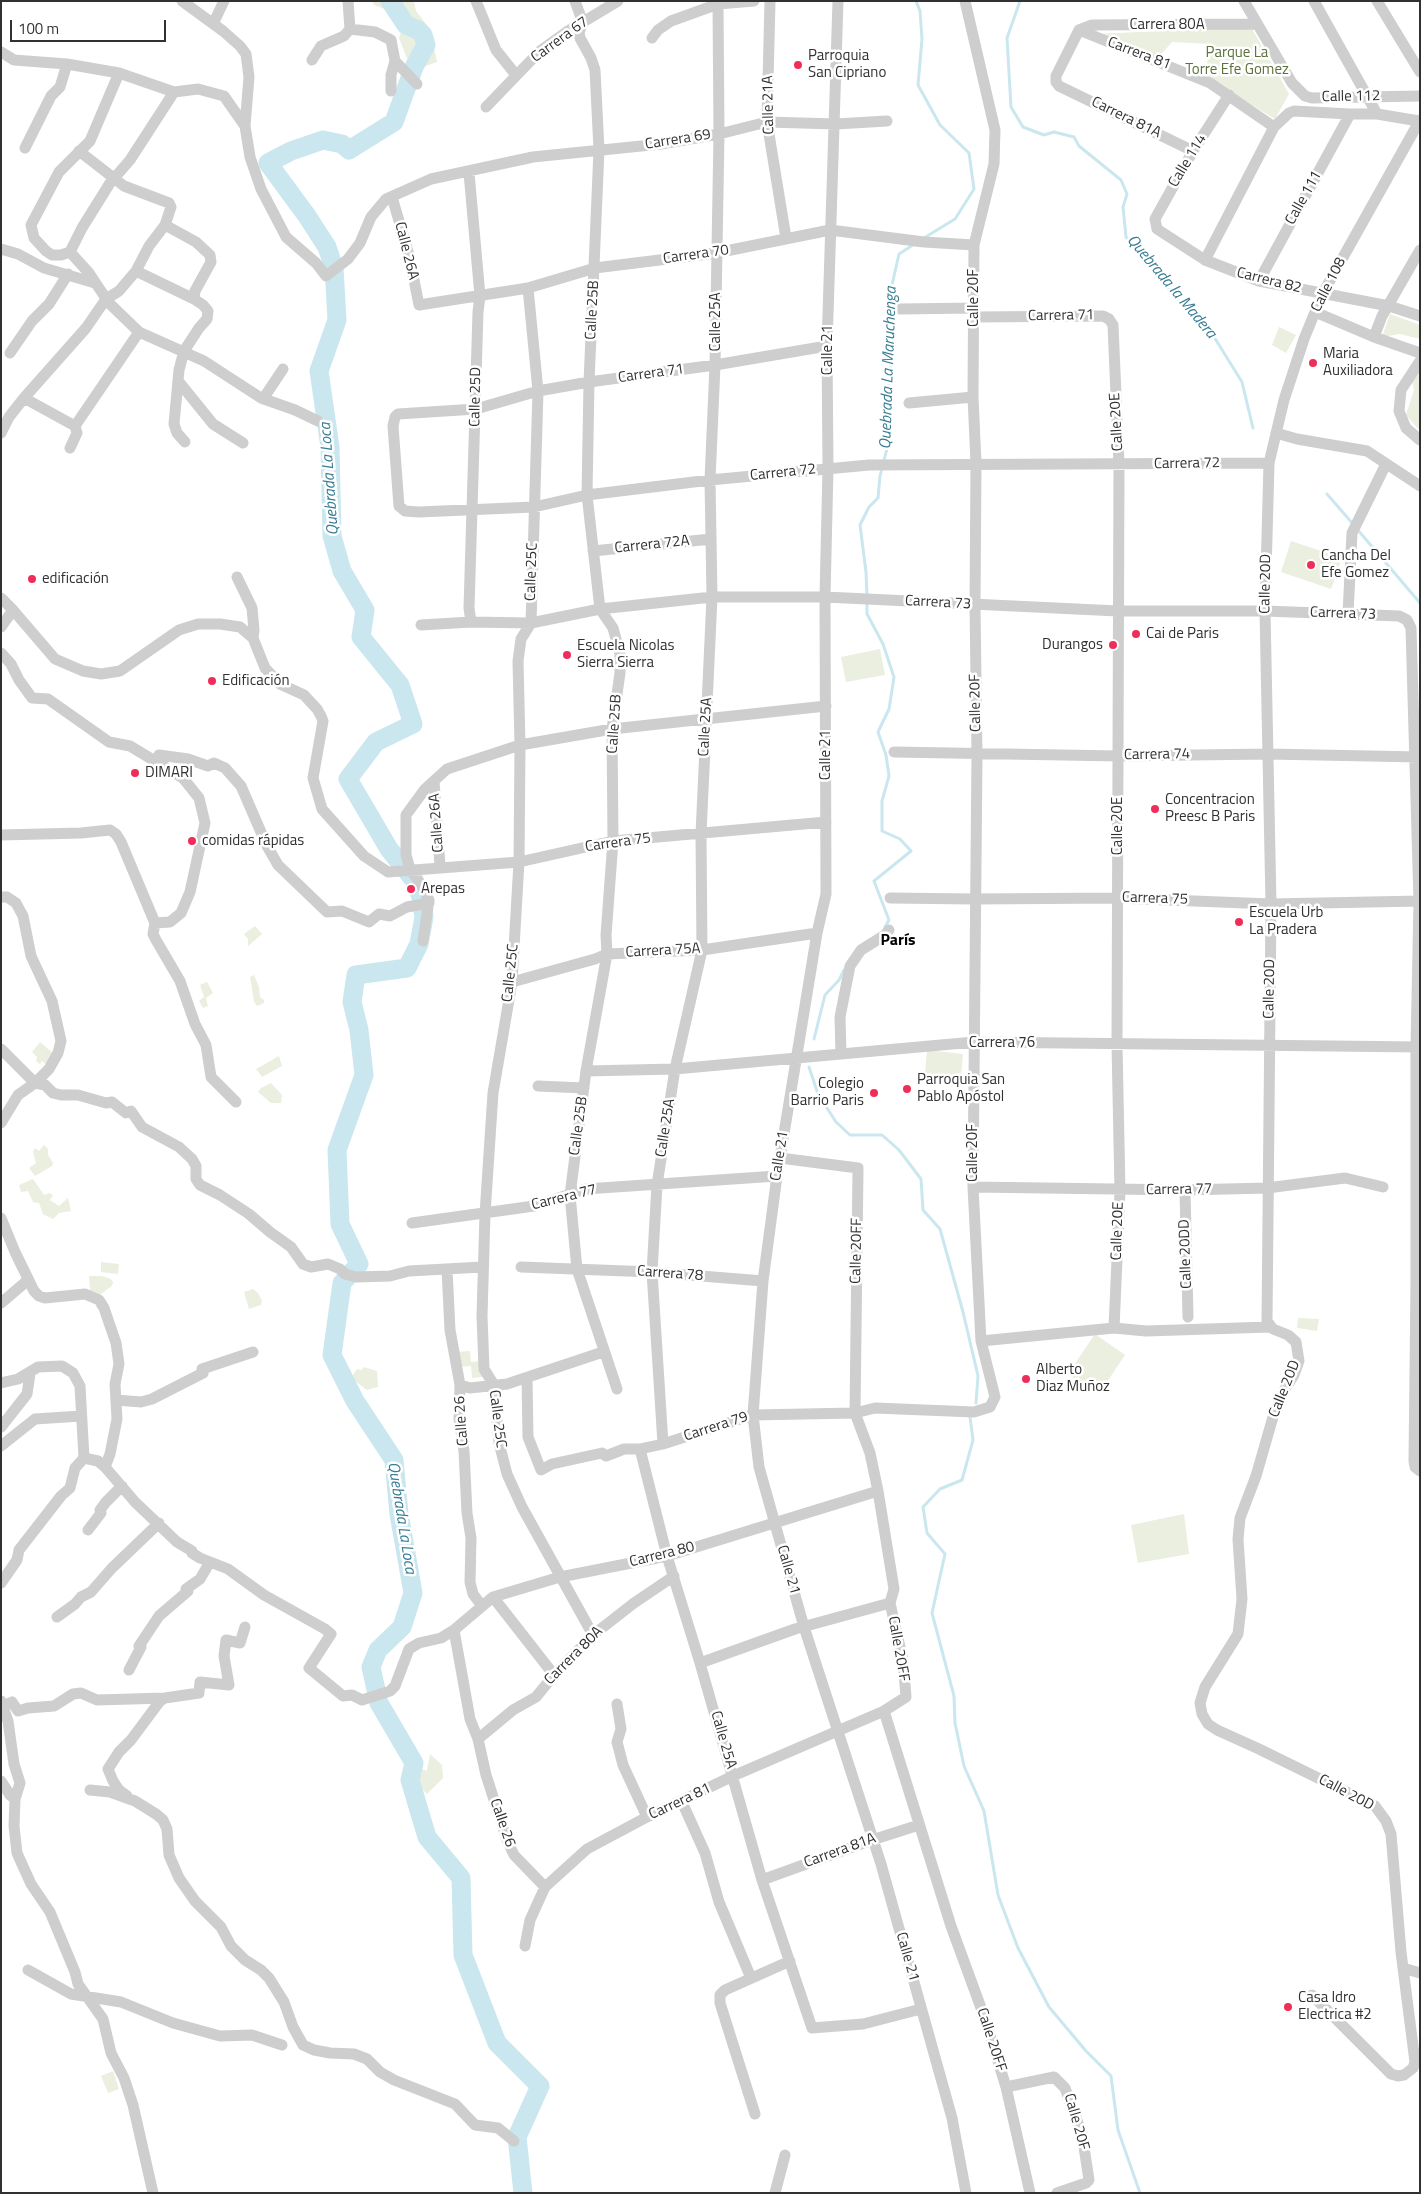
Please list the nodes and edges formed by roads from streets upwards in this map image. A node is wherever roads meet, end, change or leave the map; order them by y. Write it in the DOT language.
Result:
graph roads {
  1 [pos="182,1"];
  2 [pos="224,1"];
  3 [pos="348,1"];
  4 [pos="476,1"];
  5 [pos="575,1"];
  6 [pos="618,1"];
  7 [pos="754,1"];
  8 [pos="770,1"];
  9 [pos="838,1"];
  10 [pos="965,1"];
  11 [pos="1244,1"];
  12 [pos="1314,1"];
  13 [pos="1377,1"];
  14 [pos="718,4"];
  15 [pos="584,22"];
  16 [pos="213,24"];
  17 [pos="1256,24"];
  18 [pos="350,29"];
  19 [pos="1079,30"];
  20 [pos="652,38"];
  21 [pos="1,52"];
  22 [pos="312,60"];
  23 [pos="67,64"];
  24 [pos="399,65"];
  25 [pos="1420,72"];
  26 [pos="119,73"];
  27 [pos="516,75"];
  28 [pos="415,82"];
  29 [pos="391,91"];
  30 [pos="174,92"];
  31 [pos="1229,95"];
  32 [pos="1368,96"];
  33 [pos="1420,96"];
  34 [pos="486,106"];
  35 [pos="1350,114"];
  36 [pos="1378,114"];
  37 [pos="887,121"];
  38 [pos="1419,121"];
  39 [pos="767,122"];
  40 [pos="836,124"];
  41 [pos="245,126"];
  42 [pos="1274,128"];
  43 [pos="719,134"];
  44 [pos="25,148"];
  45 [pos="599,150"];
  46 [pos="80,151"];
  47 [pos="1194,151"];
  48 [pos="469,173"];
  49 [pos="114,178"];
  50 [pos="392,197"];
  51 [pos="165,225"];
  52 [pos="1157,229"];
  53 [pos="830,230"];
  54 [pos="786,238"];
  55 [pos="974,246"];
  56 [pos="2,250"];
  57 [pos="1420,250"];
  58 [pos="70,252"];
  59 [pos="716,254"];
  60 [pos="1205,260"];
  61 [pos="595,268"];
  62 [pos="136,271"];
  63 [pos="68,274"];
  64 [pos="1259,281"];
  65 [pos="95,283"];
  66 [pos="528,288"];
  67 [pos="1323,293"];
  68 [pos="480,296"];
  69 [pos="106,299"];
  70 [pos="194,299"];
  71 [pos="419,305"];
  72 [pos="1389,306"];
  73 [pos="900,309"];
  74 [pos="1315,312"];
  75 [pos="974,313"];
  76 [pos="1420,316"];
  77 [pos="1113,325"];
  78 [pos="139,332"];
  79 [pos="1374,337"];
  80 [pos="827,346"];
  81 [pos="184,351"];
  82 [pos="10,353"];
  83 [pos="1420,353"];
  84 [pos="1420,361"];
  85 [pos="715,365"];
  86 [pos="283,368"];
  87 [pos="179,382"];
  88 [pos="589,382"];
  89 [pos="538,391"];
  90 [pos="973,397"];
  91 [pos="24,398"];
  92 [pos="263,399"];
  93 [pos="909,403"];
  94 [pos="476,409"];
  95 [pos="402,413"];
  96 [pos="318,421"];
  97 [pos="75,426"];
  98 [pos="1276,433"];
  99 [pos="1,434"];
  100 [pos="1420,440"];
  101 [pos="185,442"];
  102 [pos="243,443"];
  103 [pos="70,448"];
  104 [pos="976,463"];
  105 [pos="1269,463"];
  106 [pos="1386,464"];
  107 [pos="1119,465"];
  108 [pos="828,468"];
  109 [pos="710,480"];
  110 [pos="1420,486"];
  111 [pos="587,495"];
  112 [pos="534,507"];
  113 [pos="473,510"];
  114 [pos="711,539"];
  115 [pos="593,551"];
  116 [pos="237,577"];
  117 [pos="712,597"];
  118 [pos="825,597"];
  119 [pos="1,598"];
  120 [pos="975,605"];
  121 [pos="600,609"];
  122 [pos="13,610"];
  123 [pos="1118,611"];
  124 [pos="1265,611"];
  125 [pos="1348,614"];
  126 [pos="471,622"];
  127 [pos="531,623"];
  128 [pos="421,625"];
  129 [pos="1,627"];
  130 [pos="253,638"];
  131 [pos="1,653"];
  132 [pos="826,706"];
  133 [pos="707,718"];
  134 [pos="612,729"];
  135 [pos="520,744"];
  136 [pos="894,752"];
  137 [pos="1268,754"];
  138 [pos="977,755"];
  139 [pos="1118,756"];
  140 [pos="1418,757"];
  141 [pos="156,761"];
  142 [pos="434,781"];
  143 [pos="826,822"];
  144 [pos="701,834"];
  145 [pos="1,835"];
  146 [pos="613,841"];
  147 [pos="519,862"];
  148 [pos="440,866"];
  149 [pos="410,869"];
  150 [pos="1,897"];
  151 [pos="890,898"];
  152 [pos="1118,898"];
  153 [pos="974,899"];
  154 [pos="1419,902"];
  155 [pos="425,904"];
  156 [pos="1271,904"];
  157 [pos="155,923"];
  158 [pos="889,930"];
  159 [pos="817,933"];
  160 [pos="423,941"];
  161 [pos="702,950"];
  162 [pos="607,954"];
  163 [pos="512,982"];
  164 [pos="974,1042"];
  165 [pos="1117,1044"];
  166 [pos="1269,1046"];
  167 [pos="1418,1047"];
  168 [pos="1,1049"];
  169 [pos="841,1054"];
  170 [pos="797,1057"];
  171 [pos="675,1069"];
  172 [pos="586,1071"];
  173 [pos="35,1083"];
  174 [pos="538,1086"];
  175 [pos="584,1088"];
  176 [pos="236,1102"];
  177 [pos="1,1123"];
  178 [pos="780,1158"];
  179 [pos="777,1176"];
  180 [pos="657,1185"];
  181 [pos="973,1187"];
  182 [pos="1383,1187"];
  183 [pos="1267,1188"];
  184 [pos="1120,1190"];
  185 [pos="1184,1190"];
  186 [pos="1418,1190"];
  187 [pos="570,1195"];
  188 [pos="485,1214"];
  189 [pos="1,1218"];
  190 [pos="412,1223"];
  191 [pos="5,1237"];
  192 [pos="484,1267"];
  193 [pos="521,1267"];
  194 [pos="447,1269"];
  195 [pos="577,1269"];
  196 [pos="652,1272"];
  197 [pos="28,1280"];
  198 [pos="763,1281"];
  199 [pos="1418,1282"];
  200 [pos="1,1303"];
  201 [pos="1188,1317"];
  202 [pos="1270,1327"];
  203 [pos="1114,1328"];
  204 [pos="981,1341"];
  205 [pos="253,1352"];
  206 [pos="603,1352"];
  207 [pos="30,1374"];
  208 [pos="527,1378"];
  209 [pos="1,1383"];
  210 [pos="460,1385"];
  211 [pos="494,1385"];
  212 [pos="617,1389"];
  213 [pos="116,1400"];
  214 [pos="990,1407"];
  215 [pos="855,1412"];
  216 [pos="753,1415"];
  217 [pos="82,1416"];
  218 [pos="1,1427"];
  219 [pos="663,1444"];
  220 [pos="1,1446"];
  221 [pos="640,1450"];
  222 [pos="84,1458"];
  223 [pos="1417,1466"];
  224 [pos="105,1467"];
  225 [pos="122,1486"];
  226 [pos="878,1491"];
  227 [pos="775,1522"];
  228 [pos="159,1523"];
  229 [pos="88,1530"];
  230 [pos="668,1556"];
  231 [pos="210,1562"];
  232 [pos="674,1576"];
  233 [pos="560,1577"];
  234 [pos="1,1583"];
  235 [pos="493,1597"];
  236 [pos="890,1603"];
  237 [pos="482,1606"];
  238 [pos="57,1616"];
  239 [pos="245,1627"];
  240 [pos="804,1627"];
  241 [pos="454,1630"];
  242 [pos="593,1635"];
  243 [pos="700,1663"];
  244 [pos="129,1670"];
  245 [pos="554,1675"];
  246 [pos="165,1698"];
  247 [pos="617,1704"];
  248 [pos="3,1708"];
  249 [pos="884,1710"];
  250 [pos="837,1730"];
  251 [pos="478,1739"];
  252 [pos="733,1776"];
  253 [pos="1,1781"];
  254 [pos="90,1790"];
  255 [pos="15,1799"];
  256 [pos="135,1801"];
  257 [pos="682,1802"];
  258 [pos="647,1817"];
  259 [pos="919,1825"];
  260 [pos="872,1840"];
  261 [pos="762,1880"];
  262 [pos="545,1887"];
  263 [pos="525,1946"];
  264 [pos="790,1961"];
  265 [pos="1403,1968"];
  266 [pos="28,1970"];
  267 [pos="1420,1973"];
  268 [pos="751,1978"];
  269 [pos="1312,1995"];
  270 [pos="86,1997"];
  271 [pos="922,2009"];
  272 [pos="282,2044"];
  273 [pos="1006,2087"];
  274 [pos="755,2114"];
  275 [pos="514,2141"];
  276 [pos="784,2155"];
  277 [pos="1088,2183"];
  278 [pos="153,2193"];
  279 [pos="775,2193"];
  280 [pos="966,2193"];
  281 [pos="1030,2193"];
  282 [pos="1057,2193"];
  1 -- 16 [label="street"];
  2 -- 16 [label="street"];
  3 -- 18 [label="street"];
  4 -- 27 [label="street"];
  5 -- 15 [label="street, Calle 25B"];
  6 -- 15 [label="street, Carrera 67"];
  7 -- 14 [label="street"];
  8 -- 39 [label="street, Calle 21A"];
  9 -- 40 [label="street, Calle 21"];
  10 -- 55 [label="street, Calle 20F"];
  11 -- 17 [label="street, Calle 112"];
  12 -- 32 [label="street"];
  13 -- 25 [label="street"];
  14 -- 20 [label="street"];
  14 -- 43 [label="street, Calle 25A"];
  15 -- 27 [label="street, Carrera 67"];
  15 -- 45 [label="street, Calle 25B"];
  16 -- 41 [label="street"];
  17 -- 19 [label="street, Carrera 80A"];
  17 -- 32 [label="street, Calle 112"];
  18 -- 22 [label="street"];
  18 -- 24 [label="street"];
  19 -- 31 [label="street, Carrera 81"];
  19 -- 47 [label="street, Carrera 81A"];
  21 -- 23 [label="street"];
  23 -- 26 [label="street"];
  23 -- 44 [label="street"];
  24 -- 28 [label="street"];
  24 -- 29 [label="street"];
  26 -- 30 [label="street"];
  26 -- 46 [label="street"];
  27 -- 34 [label="street, Carrera 67"];
  30 -- 41 [label="street"];
  30 -- 49 [label="street"];
  31 -- 42 [label="street, Carrera 81"];
  31 -- 47 [label="street, Calle 114"];
  32 -- 33 [label="street, Calle 112"];
  32 -- 36 [label="street"];
  35 -- 36 [label="street"];
  35 -- 42 [label="street"];
  35 -- 64 [label="street, Calle 111"];
  36 -- 38 [label="street"];
  37 -- 40 [label="street, Carrera 69"];
  38 -- 67 [label="street, Calle 108"];
  39 -- 40 [label="street, Carrera 69"];
  39 -- 43 [label="street, Carrera 69"];
  39 -- 54 [label="street, Calle 21A"];
  40 -- 53 [label="street, Calle 21"];
  41 -- 50 [label="street, Carrera 69"];
  42 -- 60 [label="street"];
  43 -- 45 [label="street, Carrera 69"];
  43 -- 59 [label="street, Calle 25A"];
  45 -- 48 [label="street, Carrera 69"];
  45 -- 61 [label="street, Calle 25B"];
  46 -- 49 [label="street"];
  46 -- 58 [label="street"];
  47 -- 52 [label="street, Calle 114"];
  48 -- 50 [label="street, Carrera 69"];
  48 -- 68 [label="street, Calle 25D"];
  49 -- 51 [label="street"];
  49 -- 58 [label="street"];
  50 -- 71 [label="street, Calle 26A"];
  51 -- 62 [label="street"];
  51 -- 70 [label="street"];
  52 -- 60 [label="street, Carrera 82"];
  53 -- 54 [label="street, Carrera 70"];
  53 -- 55 [label="street, Carrera 70"];
  53 -- 80 [label="street, Calle 21"];
  54 -- 59 [label="street, Carrera 70"];
  55 -- 75 [label="street, Calle 20F"];
  56 -- 63 [label="street"];
  57 -- 72 [label="street"];
  58 -- 65 [label="street"];
  59 -- 61 [label="street, Carrera 70"];
  59 -- 85 [label="street, Calle 25A"];
  60 -- 64 [label="street, Carrera 82"];
  61 -- 66 [label="street, Carrera 70"];
  61 -- 88 [label="street, Calle 25B"];
  62 -- 69 [label="street"];
  62 -- 70 [label="street"];
  63 -- 65 [label="street"];
  63 -- 82 [label="street"];
  64 -- 67 [label="street, Carrera 82"];
  65 -- 69 [label="street"];
  66 -- 68 [label="street, Carrera 70"];
  66 -- 89 [label="street, Calle 25C"];
  67 -- 72 [label="street, Carrera 82"];
  67 -- 74 [label="street, Calle 108"];
  68 -- 71 [label="street, Carrera 70"];
  68 -- 94 [label="street, Calle 25D"];
  69 -- 78 [label="street"];
  69 -- 91 [label="street"];
  70 -- 81 [label="street"];
  72 -- 76 [label="street, Carrera 82"];
  72 -- 79 [label="street"];
  73 -- 75 [label="street, Carrera 71"];
  74 -- 79 [label="street, Carrera 82"];
  74 -- 98 [label="street, Calle 108"];
  75 -- 77 [label="street, Carrera 71"];
  75 -- 90 [label="street, Calle 20F"];
  77 -- 107 [label="street, Calle 20E"];
  78 -- 81 [label="street"];
  78 -- 97 [label="street"];
  79 -- 83 [label="street, Carrera 82"];
  80 -- 85 [label="street, Carrera 71"];
  80 -- 108 [label="street, Calle 21"];
  81 -- 87 [label="street"];
  81 -- 92 [label="street"];
  84 -- 100 [label="street"];
  85 -- 88 [label="street, Carrera 71"];
  85 -- 109 [label="street, Calle 25A"];
  86 -- 92 [label="street"];
  87 -- 101 [label="street"];
  87 -- 102 [label="street"];
  88 -- 89 [label="street, Carrera 71"];
  88 -- 111 [label="street, Calle 25B"];
  89 -- 94 [label="street, Carrera 71"];
  89 -- 112 [label="street, Calle 25C"];
  90 -- 93 [label="street"];
  90 -- 104 [label="street, Calle 20F"];
  91 -- 97 [label="street"];
  91 -- 99 [label="street"];
  92 -- 96 [label="street"];
  94 -- 95 [label="street, Carrera 71"];
  94 -- 113 [label="street, Calle 25D"];
  95 -- 113 [label="street, Carrera 72"];
  97 -- 103 [label="street"];
  98 -- 105 [label="street, Calle 108"];
  98 -- 106 [label="street"];
  104 -- 107 [label="street, Carrera 72"];
  104 -- 108 [label="street, Carrera 72"];
  104 -- 120 [label="street, Calle 20F"];
  105 -- 107 [label="street, Carrera 72"];
  105 -- 124 [label="street, Calle 20D"];
  106 -- 110 [label="street"];
  106 -- 125 [label="street"];
  107 -- 123 [label="street, Calle 20E"];
  108 -- 109 [label="street, Carrera 72"];
  108 -- 118 [label="street, Calle 21"];
  109 -- 111 [label="street, Carrera 72"];
  109 -- 114 [label="street, Calle 25A"];
  111 -- 112 [label="street, Carrera 72"];
  111 -- 115 [label="street, Calle 25B"];
  112 -- 113 [label="street, Carrera 72"];
  112 -- 127 [label="street, Calle 25C"];
  113 -- 126 [label="street, Calle 25D"];
  114 -- 115 [label="street, Carrera 72A"];
  114 -- 117 [label="street, Calle 25A"];
  115 -- 121 [label="street, Calle 25B"];
  116 -- 130 [label="street"];
  117 -- 118 [label="street, Carrera 73"];
  117 -- 121 [label="street, Carrera 73"];
  117 -- 133 [label="street, Calle 25A"];
  118 -- 120 [label="street, Carrera 73"];
  118 -- 132 [label="street, Calle 21"];
  119 -- 122 [label="street"];
  120 -- 123 [label="street, Carrera 73"];
  120 -- 138 [label="street, Calle 20F"];
  121 -- 127 [label="street, Carrera 73"];
  121 -- 134 [label="street, Calle 25B"];
  122 -- 129 [label="street"];
  122 -- 130 [label="street"];
  123 -- 124 [label="street, Carrera 73"];
  123 -- 139 [label="street, Calle 20E"];
  124 -- 125 [label="street, Carrera 73"];
  124 -- 137 [label="street, Calle 20D"];
  125 -- 140 [label="street, Carrera 73"];
  126 -- 127 [label="street, Carrera 73"];
  126 -- 128 [label="street, Carrera 73"];
  127 -- 135 [label="street, Calle 25C"];
  130 -- 149 [label="street, Carrera 75"];
  131 -- 141 [label="street"];
  132 -- 133 [label="street"];
  132 -- 143 [label="street, Calle 21"];
  133 -- 134 [label="street"];
  133 -- 144 [label="street, Calle 25A"];
  134 -- 135 [label="street"];
  134 -- 146 [label="street, Calle 25B"];
  135 -- 142 [label="street"];
  135 -- 147 [label="street, Calle 25C"];
  136 -- 138 [label="street, Carrera 74"];
  137 -- 139 [label="street, Carrera 74"];
  137 -- 140 [label="street, Carrera 74"];
  137 -- 156 [label="street, Calle 20D"];
  138 -- 139 [label="street, Carrera 74"];
  138 -- 153 [label="street, Calle 20F"];
  139 -- 152 [label="street, Calle 20E"];
  140 -- 154 [label="street"];
  141 -- 155 [label="street"];
  141 -- 157 [label="street"];
  142 -- 148 [label="street, Calle 26A"];
  142 -- 149 [label="street"];
  143 -- 144 [label="street, Carrera 75"];
  143 -- 159 [label="street, Calle 21"];
  144 -- 146 [label="street, Carrera 75"];
  144 -- 161 [label="street, Calle 25A"];
  145 -- 157 [label="street"];
  146 -- 147 [label="street, Carrera 75"];
  146 -- 162 [label="street, Calle 25B"];
  147 -- 148 [label="street, Carrera 75"];
  147 -- 163 [label="street, Calle 25C"];
  148 -- 149 [label="street, Carrera 75"];
  149 -- 155 [label="street"];
  150 -- 173 [label="street"];
  151 -- 153 [label="street, Carrera 75"];
  152 -- 153 [label="street, Carrera 75"];
  152 -- 156 [label="street, Carrera 75"];
  152 -- 165 [label="street, Calle 20E"];
  153 -- 164 [label="street, Calle 20F"];
  154 -- 156 [label="street, Carrera 75"];
  154 -- 167 [label="street"];
  155 -- 160 [label="street"];
  156 -- 166 [label="street, Calle 20D"];
  157 -- 176 [label="street"];
  158 -- 169 [label="street"];
  159 -- 161 [label="street, Carrera 75A"];
  159 -- 170 [label="street, Calle 21"];
  161 -- 162 [label="street, Carrera 75A"];
  161 -- 171 [label="street, Calle 25A"];
  162 -- 163 [label="street, Carrera 75A"];
  162 -- 172 [label="street, Calle 25B"];
  163 -- 188 [label="street, Calle 25C"];
  164 -- 165 [label="street, Carrera 76"];
  164 -- 169 [label="street, Carrera 76"];
  164 -- 181 [label="street, Calle 20F"];
  165 -- 166 [label="street, Carrera 76"];
  165 -- 184 [label="street, Calle 20E"];
  166 -- 167 [label="street, Carrera 76"];
  166 -- 183 [label="street, Calle 20D"];
  167 -- 186 [label="street"];
  168 -- 173 [label="street"];
  169 -- 170 [label="street, Carrera 76"];
  170 -- 171 [label="street, Carrera 76"];
  170 -- 178 [label="street, Calle 21"];
  171 -- 172 [label="street, Carrera 76"];
  171 -- 180 [label="street, Calle 25A"];
  172 -- 175 [label="street, Calle 25B"];
  173 -- 177 [label="street"];
  173 -- 194 [label="street"];
  174 -- 175 [label="street"];
  175 -- 187 [label="street, Calle 25B"];
  178 -- 179 [label="street, Calle 21"];
  178 -- 215 [label="street, Calle 20FF"];
  179 -- 180 [label="street, Carrera 77"];
  179 -- 198 [label="street, Calle 21"];
  180 -- 187 [label="street, Carrera 77"];
  180 -- 196 [label="street, Calle 25A"];
  181 -- 184 [label="street, Carrera 77"];
  181 -- 204 [label="street, Calle 20F"];
  182 -- 183 [label="street, Carrera 77"];
  183 -- 185 [label="street, Carrera 77"];
  183 -- 202 [label="street, Calle 20D"];
  184 -- 185 [label="street, Carrera 77"];
  184 -- 203 [label="street, Calle 20E"];
  185 -- 201 [label="street, Calle 20DD"];
  186 -- 199 [label="street"];
  187 -- 188 [label="street, Carrera 77"];
  187 -- 195 [label="street, Calle 25B"];
  188 -- 190 [label="street, Carrera 77"];
  188 -- 192 [label="street, Calle 25C"];
  189 -- 191 [label="street"];
  191 -- 197 [label="street"];
  192 -- 194 [label="street"];
  192 -- 211 [label="street, Calle 25C"];
  193 -- 195 [label="street, Carrera 78"];
  194 -- 210 [label="street, Calle 26"];
  195 -- 196 [label="street, Carrera 78"];
  195 -- 206 [label="street, Calle 25B"];
  196 -- 198 [label="street, Carrera 78"];
  196 -- 219 [label="street, Calle 25A"];
  197 -- 200 [label="street"];
  197 -- 213 [label="street"];
  198 -- 216 [label="street, Calle 21"];
  199 -- 223 [label="street"];
  202 -- 203 [label="street"];
  202 -- 265 [label="street, Calle 20D"];
  203 -- 204 [label="street"];
  204 -- 214 [label="street, Calle 20F"];
  205 -- 213 [label="street"];
  206 -- 208 [label="street"];
  206 -- 212 [label="street, Calle 25B"];
  207 -- 209 [label="street"];
  207 -- 217 [label="street"];
  207 -- 218 [label="street"];
  208 -- 211 [label="street"];
  208 -- 221 [label="street, Carrera 79"];
  210 -- 211 [label="street"];
  210 -- 237 [label="street, Calle 26"];
  211 -- 233 [label="street, Calle 25C"];
  213 -- 224 [label="street"];
  214 -- 215 [label="street, Carrera 79"];
  215 -- 216 [label="street, Carrera 79"];
  215 -- 226 [label="street, Calle 20FF"];
  216 -- 219 [label="street, Carrera 79"];
  216 -- 227 [label="street, Calle 21"];
  217 -- 220 [label="street"];
  217 -- 222 [label="street"];
  219 -- 221 [label="street, Carrera 79"];
  221 -- 230 [label="street, Calle 25A"];
  222 -- 224 [label="street"];
  222 -- 234 [label="street"];
  224 -- 225 [label="street"];
  225 -- 228 [label="street"];
  225 -- 229 [label="street"];
  226 -- 227 [label="street, Carrera 80"];
  226 -- 236 [label="street, Calle 20FF"];
  227 -- 230 [label="street, Carrera 80"];
  227 -- 240 [label="street, Calle 21"];
  228 -- 231 [label="street"];
  228 -- 238 [label="street"];
  230 -- 232 [label="street, Calle 25A"];
  230 -- 233 [label="street, Carrera 80"];
  231 -- 241 [label="street, Carrera 80"];
  231 -- 244 [label="street"];
  232 -- 242 [label="street, Carrera 80A"];
  232 -- 243 [label="street, Calle 25A"];
  233 -- 235 [label="street, Carrera 80"];
  233 -- 242 [label="street, Calle 25C"];
  235 -- 237 [label="street, Carrera 80"];
  235 -- 245 [label="street"];
  236 -- 240 [label="street"];
  236 -- 249 [label="street, Calle 20FF"];
  237 -- 241 [label="street, Carrera 80"];
  239 -- 246 [label="street"];
  240 -- 243 [label="street"];
  240 -- 250 [label="street, Calle 21"];
  241 -- 251 [label="street, Calle 26"];
  242 -- 245 [label="street, Carrera 80A"];
  243 -- 252 [label="street, Calle 25A"];
  245 -- 251 [label="street, Carrera 80A"];
  246 -- 248 [label="street"];
  246 -- 256 [label="street"];
  247 -- 258 [label="street"];
  248 -- 255 [label="street"];
  249 -- 250 [label="street, Carrera 81"];
  249 -- 259 [label="street, Calle 20FF"];
  250 -- 252 [label="street, Carrera 81"];
  250 -- 260 [label="street, Calle 21"];
  251 -- 262 [label="street, Calle 26"];
  252 -- 257 [label="street, Carrera 81"];
  252 -- 261 [label="street, Calle 25A"];
  253 -- 255 [label="street"];
  254 -- 256 [label="street"];
  255 -- 270 [label="street"];
  256 -- 275 [label="street"];
  257 -- 258 [label="street, Carrera 81"];
  257 -- 268 [label="street"];
  258 -- 262 [label="street, Carrera 81"];
  259 -- 260 [label="street, Carrera 81A"];
  259 -- 273 [label="street, Calle 20FF"];
  260 -- 261 [label="street, Carrera 81A"];
  260 -- 271 [label="street, Calle 21"];
  261 -- 264 [label="street, Calle 25A"];
  262 -- 263 [label="street, Carrera 81"];
  264 -- 268 [label="street"];
  264 -- 271 [label="street, Calle 25A"];
  265 -- 267 [label="street"];
  265 -- 269 [label="street, Calle 20D"];
  266 -- 270 [label="street"];
  268 -- 274 [label="street"];
  270 -- 272 [label="street"];
  270 -- 278 [label="street"];
  271 -- 280 [label="street, Calle 21"];
  273 -- 277 [label="street, Calle 20F"];
  273 -- 281 [label="street, Calle 20FF"];
  276 -- 279 [label="street"];
  277 -- 282 [label="street"];
}
